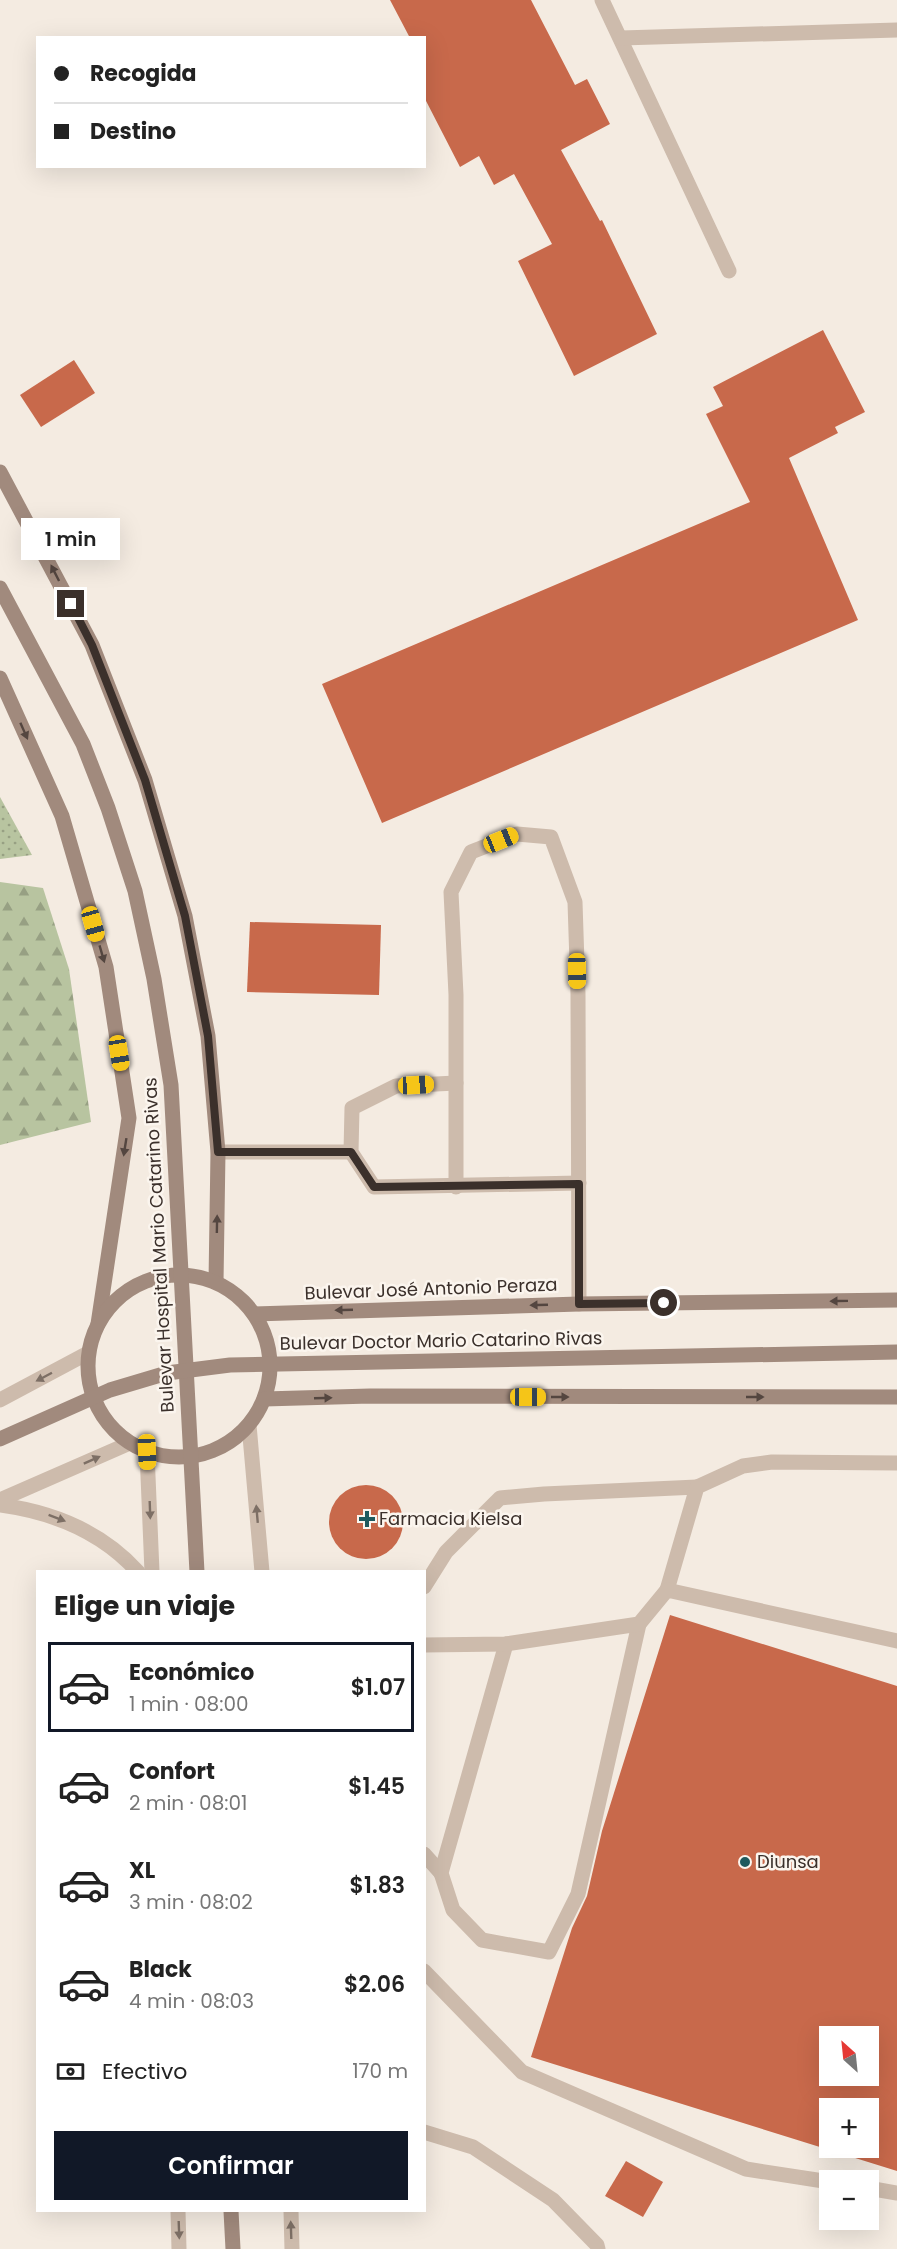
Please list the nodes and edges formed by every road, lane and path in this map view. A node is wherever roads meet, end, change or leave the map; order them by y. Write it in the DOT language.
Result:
graph roads {
  1 [pos="602,0"];
  2 [pos="897,30"];
  3 [pos="621,38"];
  4 [pos="729,271"];
  5 [pos="0,472"];
  6 [pos="0,588"];
  7 [pos="0,678"];
  8 [pos="456,1083"];
  9 [pos="218,1152"];
  10 [pos="351,1152"];
  11 [pos="579,1184"];
  12 [pos="456,1187"];
  13 [pos="216,1282"];
  14 [pos="897,1300"];
  15 [pos="579,1304"];
  16 [pos="254,1314"];
  17 [pos="98,1324"];
  18 [pos="897,1352"];
  19 [pos="88,1353"];
  20 [pos="897,1397"];
  21 [pos="264,1399"];
  22 [pos="0,1400"];
  23 [pos="249,1425"];
  24 [pos="0,1439"];
  25 [pos="130,1443"];
  26 [pos="147,1452"];
  27 [pos="897,1463"];
  28 [pos="697,1487"];
  29 [pos="0,1500"];
  30 [pos="0,1505"];
  31 [pos="136,1570"];
  32 [pos="152,1570"];
  33 [pos="197,1570"];
  34 [pos="262,1570"];
  35 [pos="426,1584"];
  36 [pos="666,1590"];
  37 [pos="639,1624"];
  38 [pos="897,1641"];
  39 [pos="506,1644"];
  40 [pos="426,1645"];
  41 [pos="426,1856"];
  42 [pos="441,1873"];
  43 [pos="426,1973"];
  44 [pos="426,2133"];
  45 [pos="819,2180"];
  46 [pos="879,2190"];
  47 [pos="897,2193"];
  48 [pos="178,2212"];
  49 [pos="231,2212"];
  50 [pos="291,2212"];
  51 [pos="179,2249"];
  52 [pos="233,2249"];
  53 [pos="292,2249"];
  54 [pos="598,2249"];
  1 -- 3 [label="street"];
  2 -- 3 [label="street"];
  3 -- 4 [label="street"];
  9 -- 5 [label="main road, one-way"];
  6 -- 33 [label="main road, Bulevar Hospital Mario Catarino Rivas, bridge"];
  7 -- 17 [label="main road, Bulevar Hospital Mario Catarino Rivas, one-way"];
  8 -- 10 [label="street"];
  8 -- 11 [label="street"];
  8 -- 12 [label="street"];
  9 -- 10 [label="street"];
  13 -- 9 [label="main road, one-way"];
  10 -- 12 [label="street"];
  11 -- 12 [label="street"];
  11 -- 15 [label="street"];
  13 -- 16 [label="main road"];
  13 -- 17 [label="main road"];
  14 -- 15 [label="main road, Bulevar José Antonio Peraza, one-way"];
  15 -- 16 [label="main road, Bulevar José Antonio Peraza, one-way"];
  16 -- 21 [label="main road"];
  17 -- 19 [label="main road"];
  18 -- 24 [label="main road, Bulevar Doctor Mario Catarino Rivas, bridge"];
  19 -- 22 [label="street, one-way"];
  19 -- 25 [label="main road"];
  21 -- 20 [label="main road, one-way"];
  21 -- 23 [label="main road"];
  23 -- 26 [label="main road"];
  34 -- 23 [label="street, one-way"];
  25 -- 26 [label="main road"];
  29 -- 25 [label="street, one-way"];
  26 -- 32 [label="street, one-way"];
  27 -- 28 [label="street"];
  28 -- 35 [label="street"];
  28 -- 36 [label="street"];
  30 -- 31 [label="street, one-way"];
  36 -- 37 [label="street"];
  36 -- 38 [label="street"];
  37 -- 39 [label="street"];
  37 -- 42 [label="street"];
  39 -- 40 [label="street"];
  39 -- 42 [label="street"];
  41 -- 42 [label="street"];
  43 -- 45 [label="street"];
  44 -- 54 [label="street"];
  46 -- 47 [label="street"];
  48 -- 51 [label="street, one-way"];
  49 -- 52 [label="main road"];
  53 -- 50 [label="street, one-way"];
}
